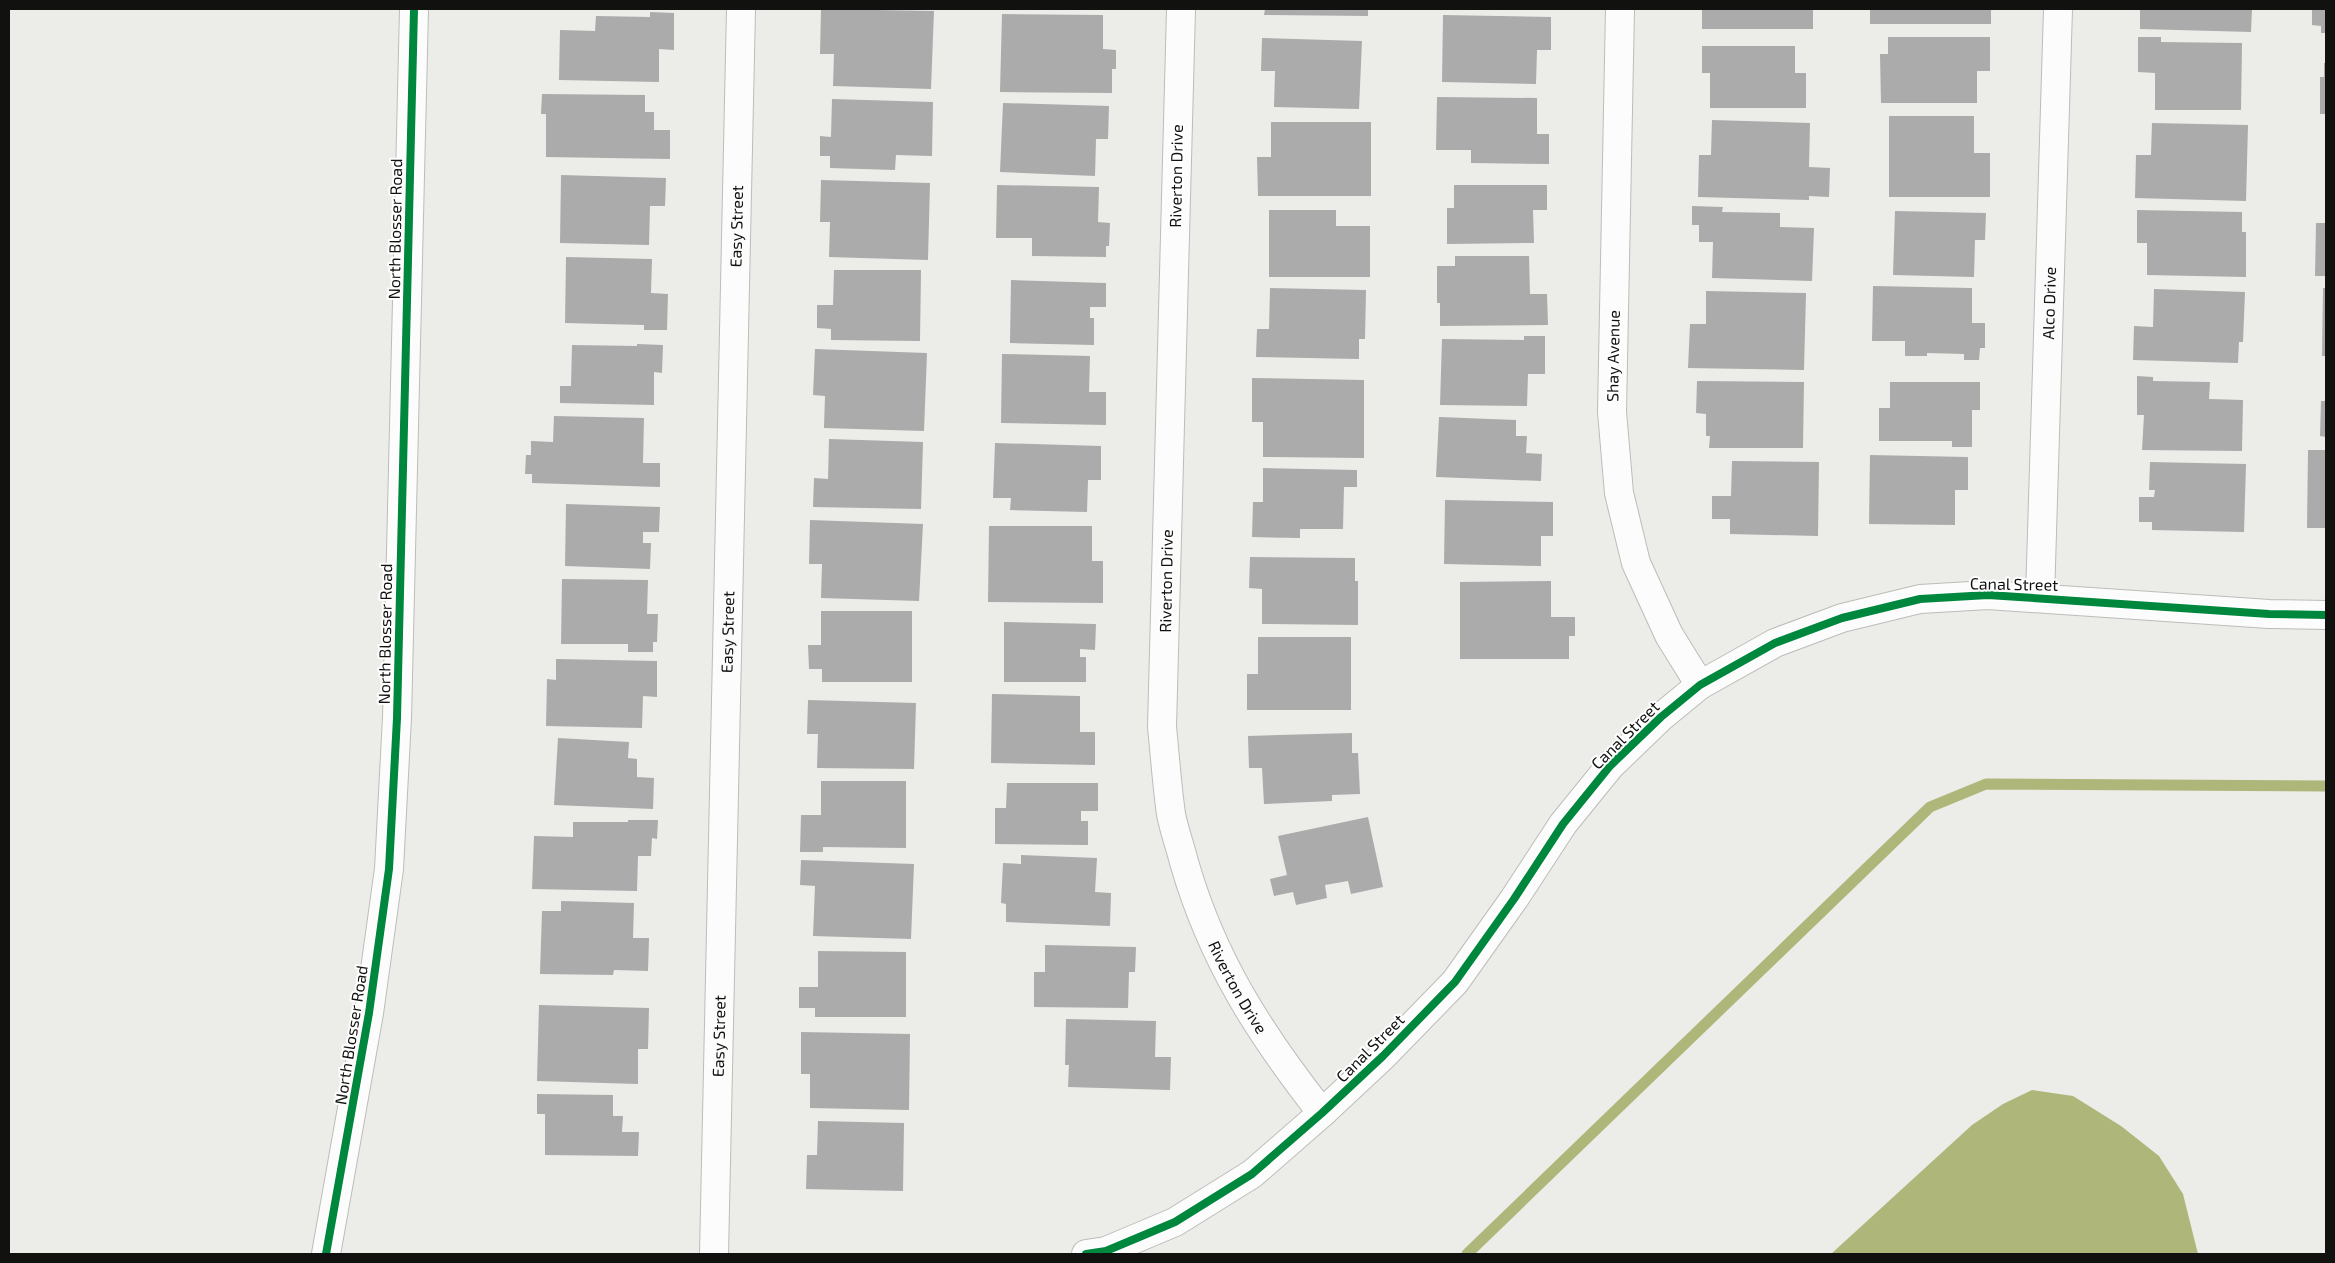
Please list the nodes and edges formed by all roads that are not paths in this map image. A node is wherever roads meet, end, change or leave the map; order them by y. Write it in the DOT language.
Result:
graph roads {
  1 [pos="414,9"];
  2 [pos="741,9"];
  3 [pos="1181,9"];
  4 [pos="1620,9"];
  5 [pos="2058,9"];
  6 [pos="2040,598"];
  7 [pos="2326,615"];
  8 [pos="1700,685"];
  9 [pos="1322,1113"];
  10 [pos="326,1254"];
  11 [pos="714,1254"];
  12 [pos="1086,1254"];
  1 -- 10 [label="street, North Blosser Road"];
  2 -- 11 [label="street, Easy Street"];
  3 -- 9 [label="street, Riverton Drive"];
  4 -- 8 [label="street, Shay Avenue"];
  5 -- 6 [label="street, Alco Drive"];
  6 -- 7 [label="street, Canal Street"];
  6 -- 8 [label="street, Canal Street"];
  8 -- 9 [label="street, Canal Street"];
  9 -- 12 [label="street, Canal Street"];
}
